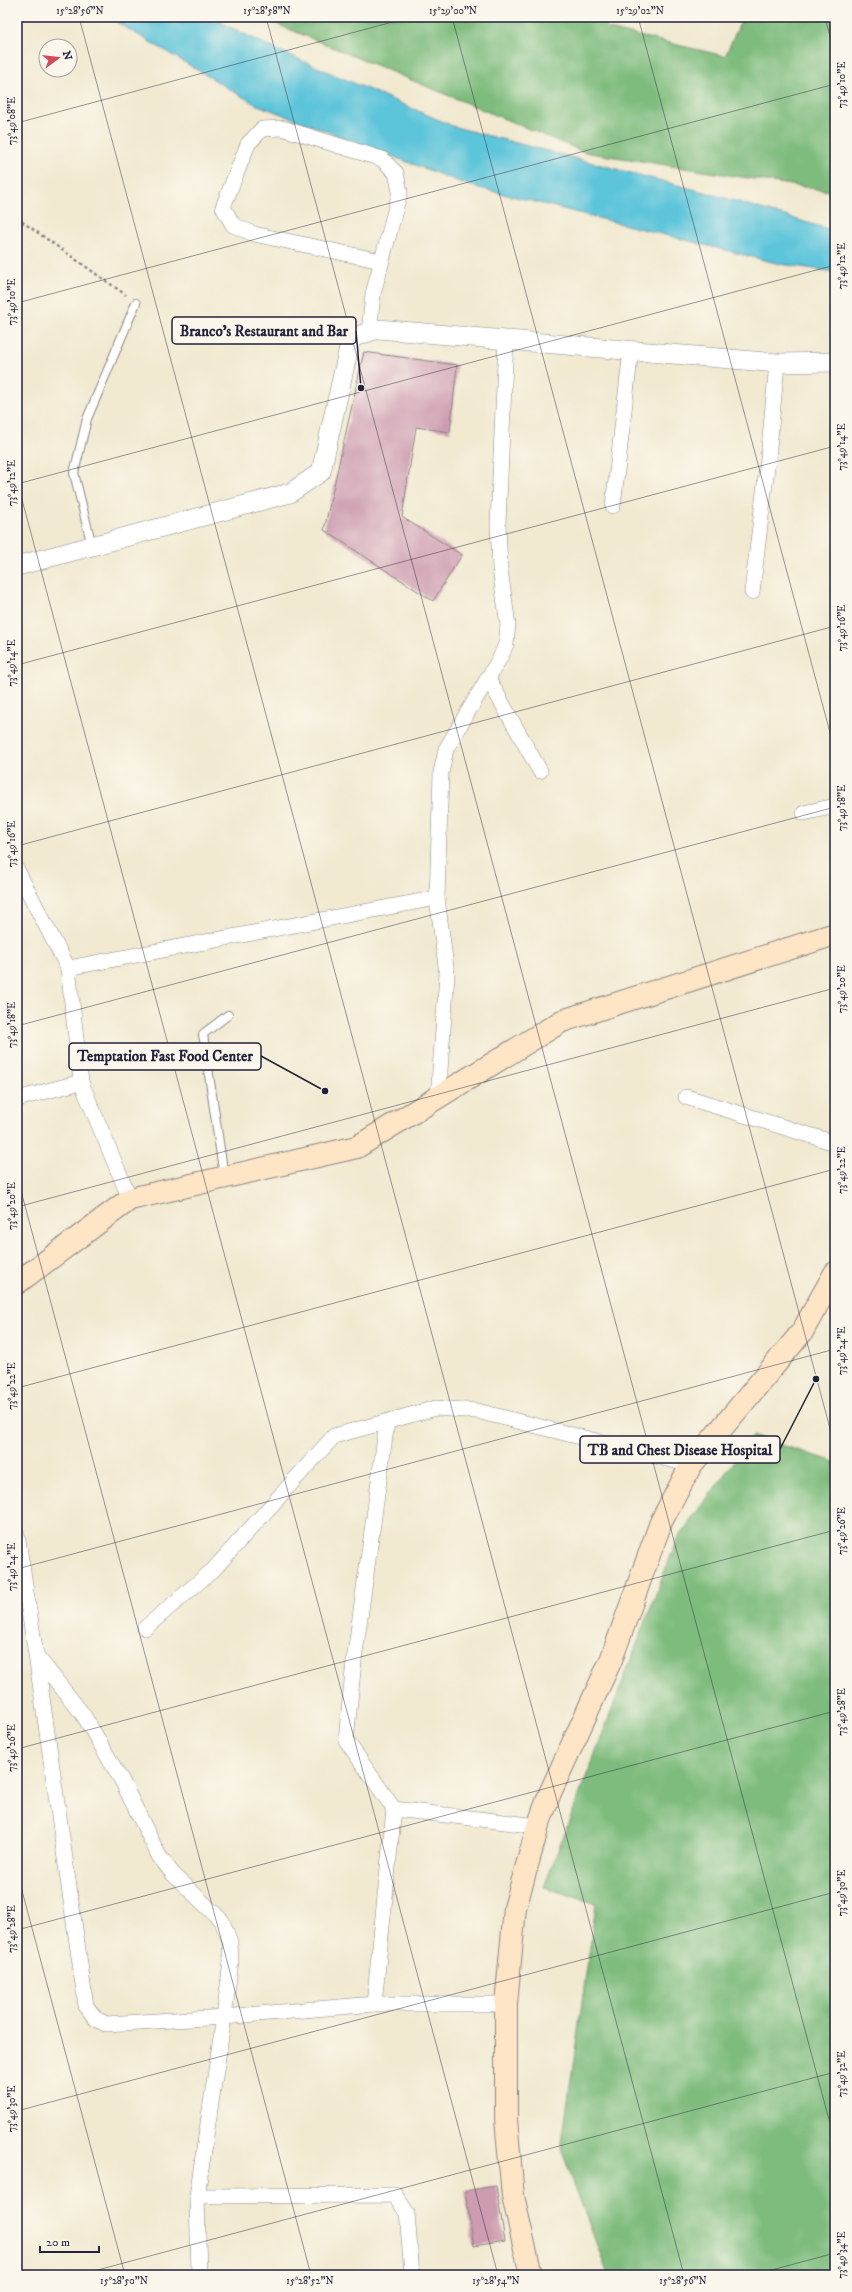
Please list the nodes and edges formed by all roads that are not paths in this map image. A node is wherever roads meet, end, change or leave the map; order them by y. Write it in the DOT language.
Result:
graph roads {
  1 [pos="381,261"];
  2 [pos="136,303"];
  3 [pos="369,332"];
  4 [pos="506,339"];
  5 [pos="631,350"];
  6 [pos="835,362"];
  7 [pos="777,363"];
  8 [pos="613,506"];
  9 [pos="92,546"];
  10 [pos="17,566"];
  11 [pos="752,592"];
  12 [pos="488,678"];
  13 [pos="540,771"];
  14 [pos="835,806"];
  15 [pos="804,813"];
  16 [pos="17,870"];
  17 [pos="437,898"];
  18 [pos="835,934"];
  19 [pos="68,968"];
  20 [pos="228,1015"];
  21 [pos="81,1082"];
  22 [pos="686,1097"];
  23 [pos="438,1098"];
  24 [pos="17,1099"];
  25 [pos="835,1143"];
  26 [pos="224,1177"];
  27 [pos="130,1199"];
  28 [pos="835,1274"];
  29 [pos="17,1283"];
  30 [pos="387,1422"];
  31 [pos="691,1465"];
  32 [pos="17,1534"];
  33 [pos="145,1628"];
  34 [pos="36,1655"];
  35 [pos="394,1809"];
  36 [pos="538,1826"];
  37 [pos="374,2004"];
  38 [pos="506,2004"];
  39 [pos="224,2017"];
  40 [pos="197,2196"];
  41 [pos="199,2275"];
  42 [pos="412,2275"];
  43 [pos="530,2275"];
  1 -- 1 [label="street"];
  1 -- 3 [label="street"];
  2 -- 9 [label="lane"];
  3 -- 4 [label="street"];
  3 -- 9 [label="street"];
  4 -- 5 [label="street"];
  4 -- 12 [label="street"];
  5 -- 7 [label="street"];
  5 -- 8 [label="street"];
  6 -- 7 [label="street"];
  7 -- 11 [label="street"];
  9 -- 10 [label="street"];
  12 -- 13 [label="street"];
  12 -- 17 [label="street"];
  14 -- 15 [label="street"];
  16 -- 19 [label="street"];
  17 -- 19 [label="street"];
  17 -- 23 [label="street"];
  18 -- 23 [label="main road"];
  19 -- 21 [label="street"];
  20 -- 26 [label="lane"];
  21 -- 24 [label="street"];
  21 -- 27 [label="street"];
  22 -- 25 [label="street"];
  23 -- 26 [label="main road"];
  26 -- 27 [label="main road"];
  27 -- 29 [label="main road"];
  28 -- 31 [label="main road"];
  30 -- 31 [label="street"];
  30 -- 33 [label="street"];
  30 -- 35 [label="street"];
  31 -- 36 [label="main road"];
  32 -- 34 [label="street"];
  34 -- 39 [label="street"];
  34 -- 39 [label="street"];
  35 -- 36 [label="street"];
  35 -- 37 [label="street"];
  36 -- 38 [label="main road"];
  37 -- 38 [label="street"];
  37 -- 39 [label="street"];
  38 -- 43 [label="main road"];
  39 -- 40 [label="street"];
  40 -- 41 [label="street"];
  40 -- 42 [label="street"];
}
